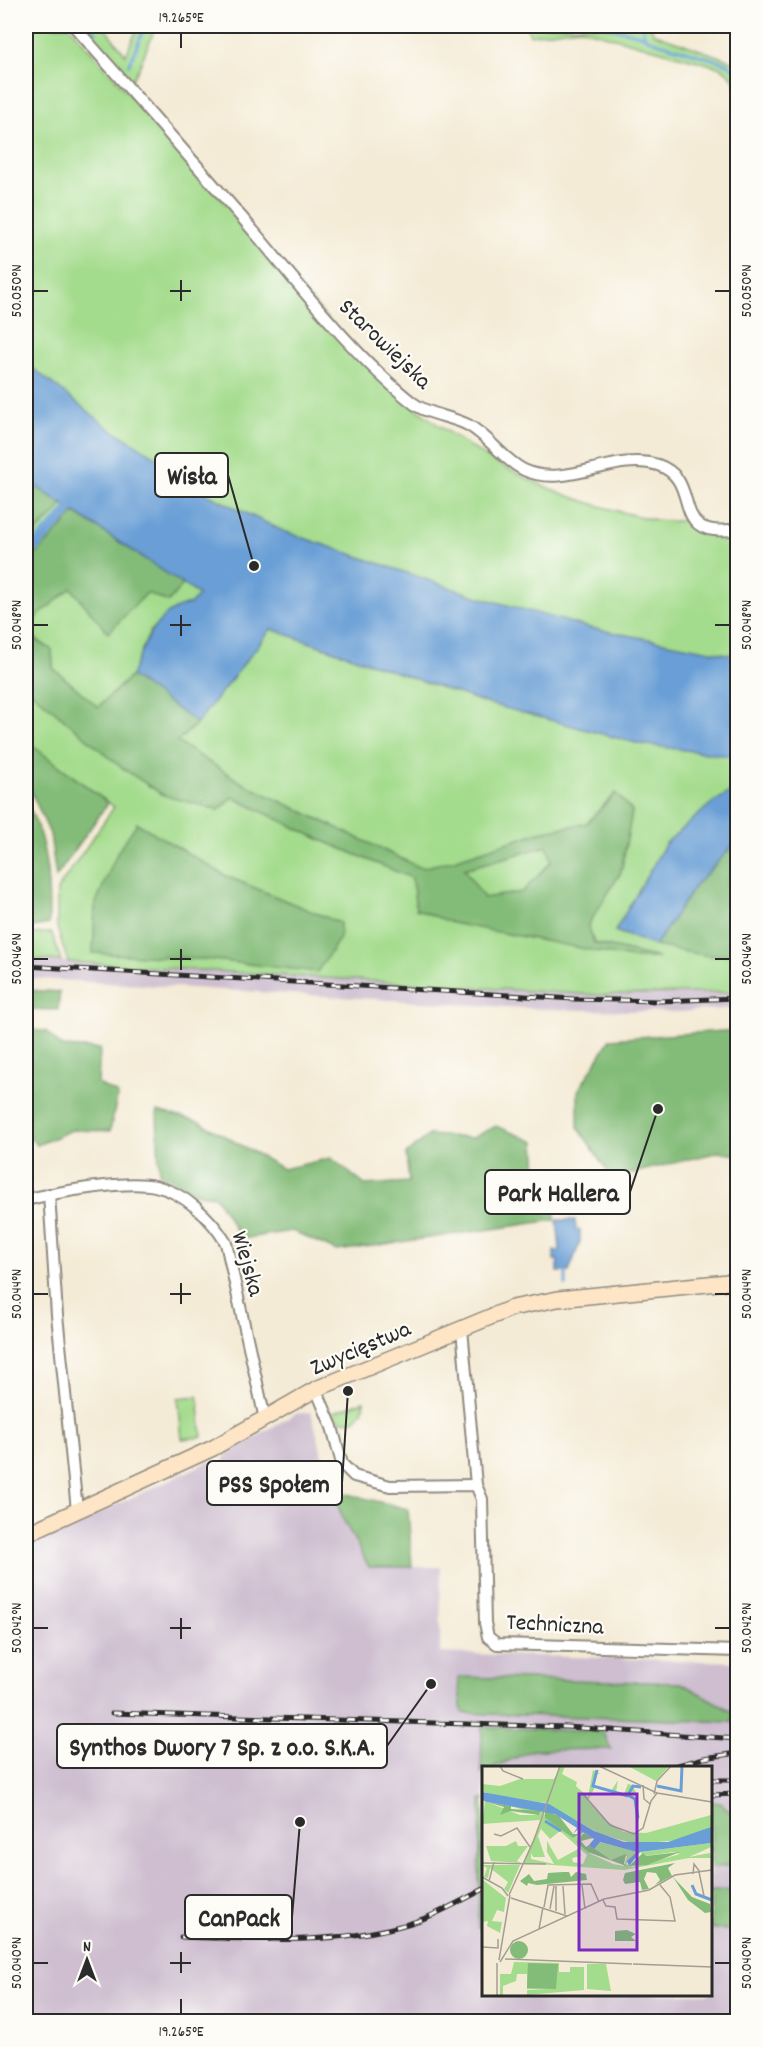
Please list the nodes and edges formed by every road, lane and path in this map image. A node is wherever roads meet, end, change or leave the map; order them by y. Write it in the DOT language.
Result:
graph roads {
  1 [pos="74,26"];
  2 [pos="738,529"];
  3 [pos="49,1194"];
  4 [pos="26,1200"];
  5 [pos="738,1281"];
  6 [pos="462,1329"];
  7 [pos="316,1389"];
  8 [pos="265,1419"];
  9 [pos="476,1485"];
  10 [pos="77,1510"];
  11 [pos="26,1534"];
  12 [pos="738,1651"];
  1 -- 2 [label="street, Starowiejska"];
  3 -- 4 [label="street, Wiejska"];
  3 -- 8 [label="street, Wiejska"];
  3 -- 10 [label="street"];
  5 -- 6 [label="street, Zwycięstwa"];
  6 -- 7 [label="street, Zwycięstwa"];
  6 -- 9 [label="street, Techniczna"];
  7 -- 8 [label="street, Zwycięstwa"];
  7 -- 9 [label="street"];
  8 -- 10 [label="street, Zwycięstwa"];
  9 -- 12 [label="street, Techniczna"];
  10 -- 11 [label="street, Zwycięstwa"];
}
